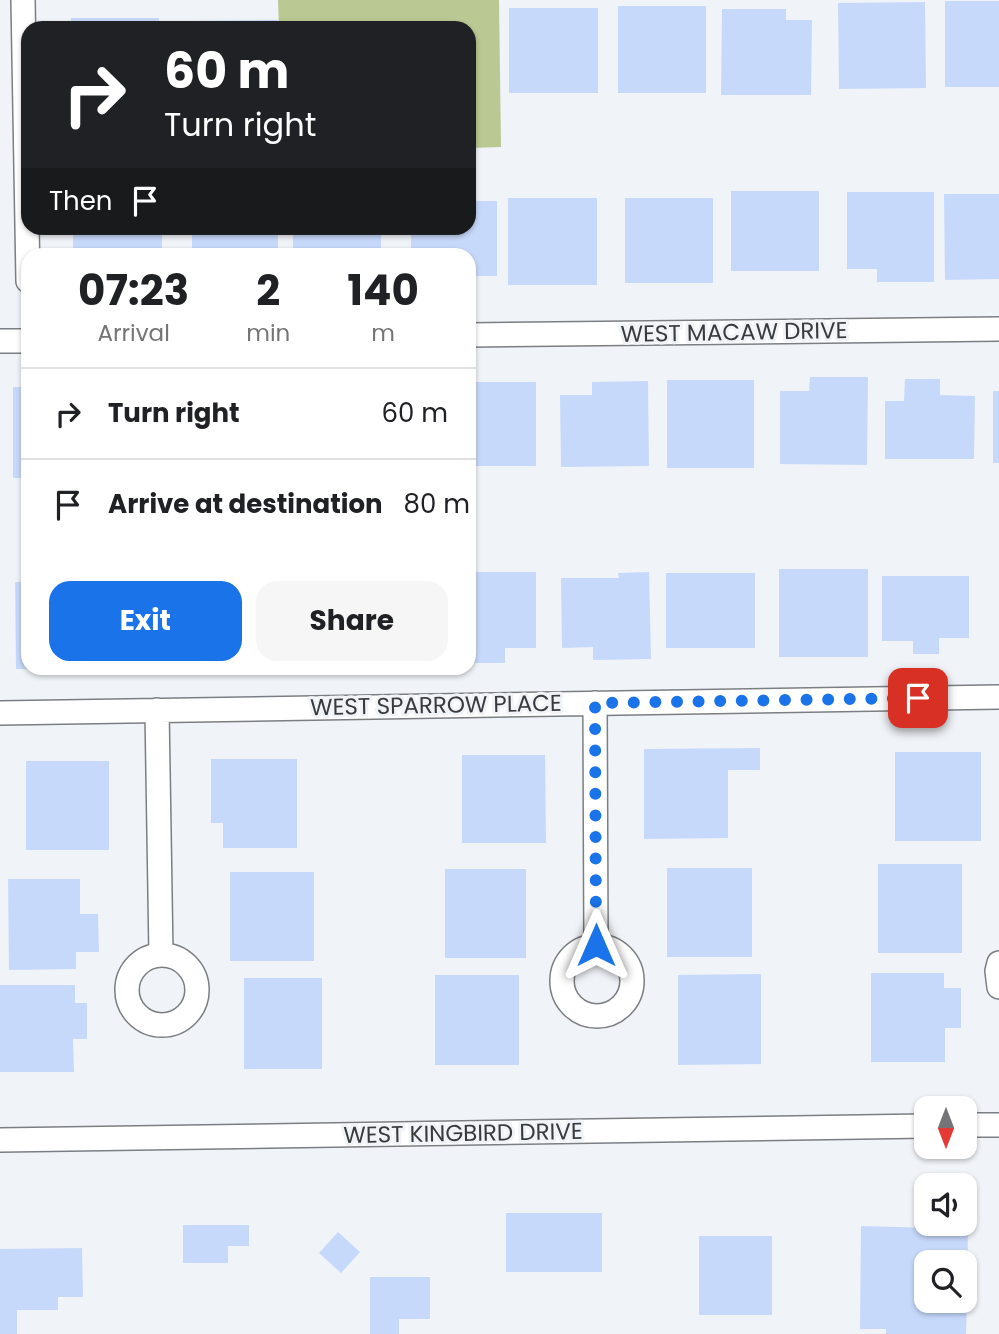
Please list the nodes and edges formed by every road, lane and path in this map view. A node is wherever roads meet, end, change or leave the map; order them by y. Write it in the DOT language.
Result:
graph roads {
  1 [pos="23,0"];
  2 [pos="23,21"];
  3 [pos="999,329"];
  4 [pos="476,335"];
  5 [pos="0,341"];
  6 [pos="21,341"];
  7 [pos="999,697"];
  8 [pos="595,703"];
  9 [pos="158,710"];
  10 [pos="0,713"];
  11 [pos="596,945"];
  12 [pos="161,955"];
  13 [pos="999,963"];
  14 [pos="999,987"];
  15 [pos="977,1125"];
  16 [pos="999,1125"];
  17 [pos="914,1126"];
  18 [pos="0,1140"];
  1 -- 2 [label="street"];
  3 -- 4 [label="street, WEST MACAW DRIVE"];
  5 -- 6 [label="street"];
  7 -- 8 [label="street, WEST SPARROW PLACE"];
  8 -- 9 [label="street, WEST SPARROW PLACE"];
  8 -- 11 [label="street"];
  9 -- 10 [label="street, WEST SPARROW PLACE"];
  9 -- 12 [label="street"];
  13 -- 14 [label="street"];
  15 -- 16 [label="street"];
  17 -- 18 [label="street, WEST KINGBIRD DRIVE"];
}
